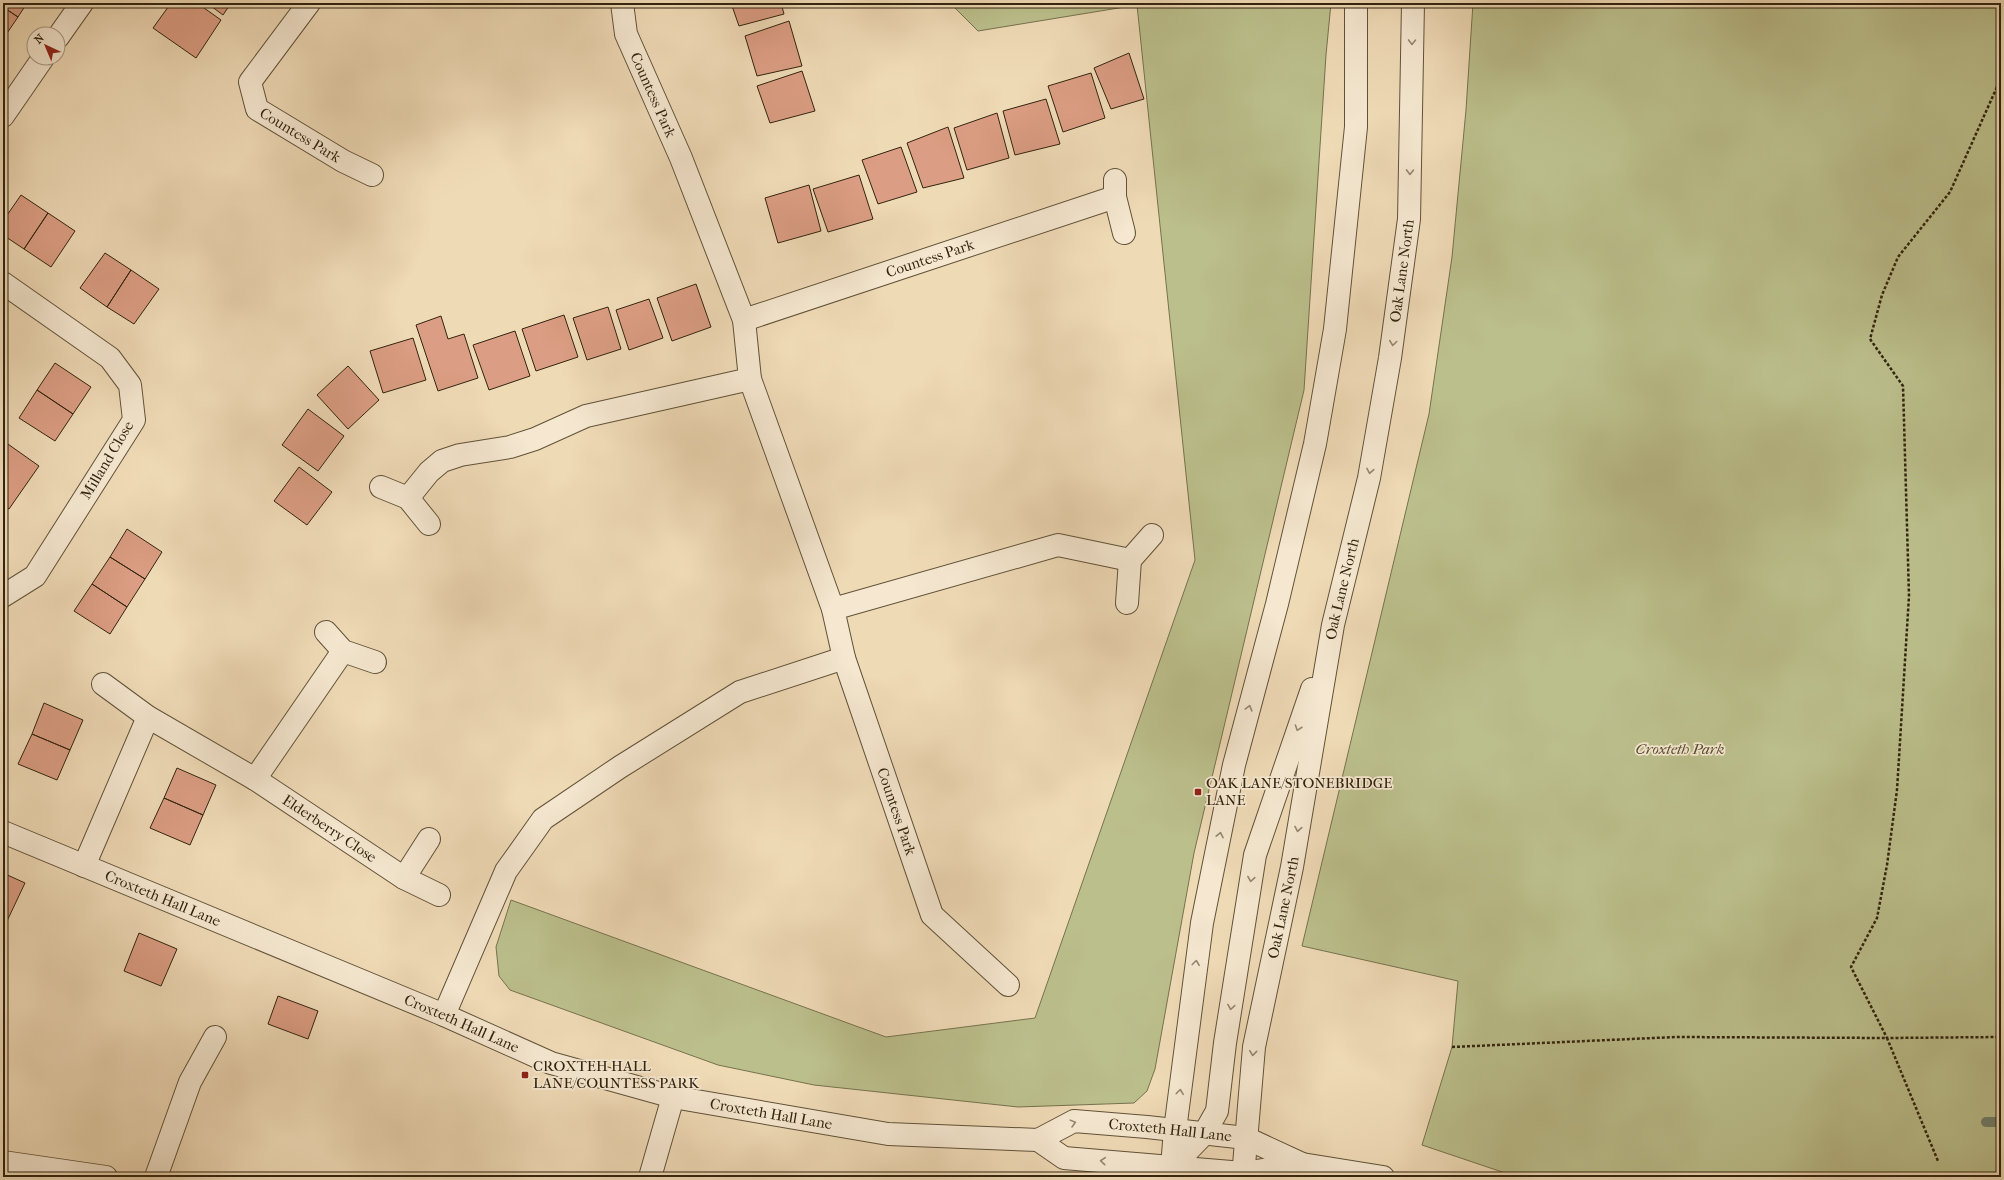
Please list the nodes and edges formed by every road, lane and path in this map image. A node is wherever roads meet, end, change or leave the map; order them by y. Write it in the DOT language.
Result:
graph roads {
  1 [pos="82,3"];
  2 [pos="309,3"];
  3 [pos="622,3"];
  4 [pos="1356,3"];
  5 [pos="1413,3"];
  6 [pos="66,26"];
  7 [pos="37,66"];
  8 [pos="2001,78"];
  9 [pos="3,116"];
  10 [pos="372,175"];
  11 [pos="1124,233"];
  12 [pos="3,283"];
  13 [pos="744,320"];
  14 [pos="750,379"];
  15 [pos="380,487"];
  16 [pos="408,498"];
  17 [pos="429,524"];
  18 [pos="1152,535"];
  19 [pos="1130,560"];
  20 [pos="3,596"];
  21 [pos="1127,603"];
  22 [pos="833,609"];
  23 [pos="1334,625"];
  24 [pos="326,632"];
  25 [pos="343,651"];
  26 [pos="844,658"];
  27 [pos="375,662"];
  28 [pos="103,684"];
  29 [pos="148,717"];
  30 [pos="255,780"];
  31 [pos="3,832"];
  32 [pos="429,839"];
  33 [pos="84,866"];
  34 [pos="404,878"];
  35 [pos="439,895"];
  36 [pos="1008,985"];
  37 [pos="444,1015"];
  38 [pos="215,1037"];
  39 [pos="2001,1037"];
  40 [pos="1887,1038"];
  41 [pos="1452,1047"];
  42 [pos="673,1097"];
  43 [pos="1175,1130"];
  44 [pos="1204,1134"];
  45 [pos="1246,1138"];
  46 [pos="1038,1140"];
  47 [pos="1938,1161"];
  48 [pos="3,1162"];
  49 [pos="1302,1164"];
  50 [pos="1173,1172"];
  51 [pos="1243,1175"];
  52 [pos="106,1177"];
  53 [pos="156,1177"];
  54 [pos="650,1177"];
  55 [pos="1383,1177"];
  1 -- 6 [label="street"];
  2 -- 10 [label="street, Countess Park"];
  3 -- 13 [label="street, Countess Park"];
  43 -- 4 [label="street, one-way"];
  5 -- 23 [label="street, Oak Lane North, one-way"];
  7 -- 9 [label="street"];
  8 -- 40 [label="path"];
  11 -- 13 [label="street, Countess Park"];
  12 -- 20 [label="street, Milland Close"];
  13 -- 14 [label="street, Countess Park"];
  14 -- 16 [label="street"];
  14 -- 22 [label="street, Countess Park"];
  15 -- 16 [label="street"];
  16 -- 17 [label="street"];
  18 -- 19 [label="street"];
  19 -- 21 [label="street"];
  19 -- 22 [label="street"];
  22 -- 26 [label="street, Countess Park"];
  23 -- 44 [label="street, one-way"];
  23 -- 45 [label="street, Oak Lane North, one-way"];
  24 -- 25 [label="street"];
  25 -- 27 [label="street"];
  25 -- 30 [label="street"];
  26 -- 36 [label="street, Countess Park"];
  26 -- 37 [label="street"];
  28 -- 29 [label="street, Elderberry Close"];
  29 -- 30 [label="street, Elderberry Close"];
  29 -- 33 [label="street"];
  30 -- 34 [label="street, Elderberry Close"];
  31 -- 33 [label="street, Croxteth Hall Lane"];
  32 -- 34 [label="street"];
  33 -- 37 [label="street, Croxteth Hall Lane"];
  34 -- 35 [label="street, Elderberry Close"];
  37 -- 42 [label="street, Croxteth Hall Lane"];
  38 -- 53 [label="street"];
  39 -- 40 [label="path"];
  40 -- 41 [label="path"];
  40 -- 47 [label="path"];
  42 -- 46 [label="street, Croxteth Hall Lane"];
  42 -- 54 [label="street"];
  43 -- 44 [label="street, Croxteth Hall Lane"];
  46 -- 43 [label="street, Croxteth Hall Lane, one-way"];
  43 -- 50 [label="street"];
  44 -- 45 [label="street, Croxteth Hall Lane"];
  44 -- 50 [label="street"];
  45 -- 49 [label="street, Croxteth Hall Lane"];
  45 -- 51 [label="street, Oak Lane North"];
  50 -- 46 [label="street, Croxteth Hall Lane, one-way"];
  48 -- 52 [label="street"];
  49 -- 51 [label="street, Croxteth Hall Lane"];
  49 -- 55 [label="street, Croxteth Hall Lane"];
  50 -- 51 [label="street, Croxteth Hall Lane"];
}
